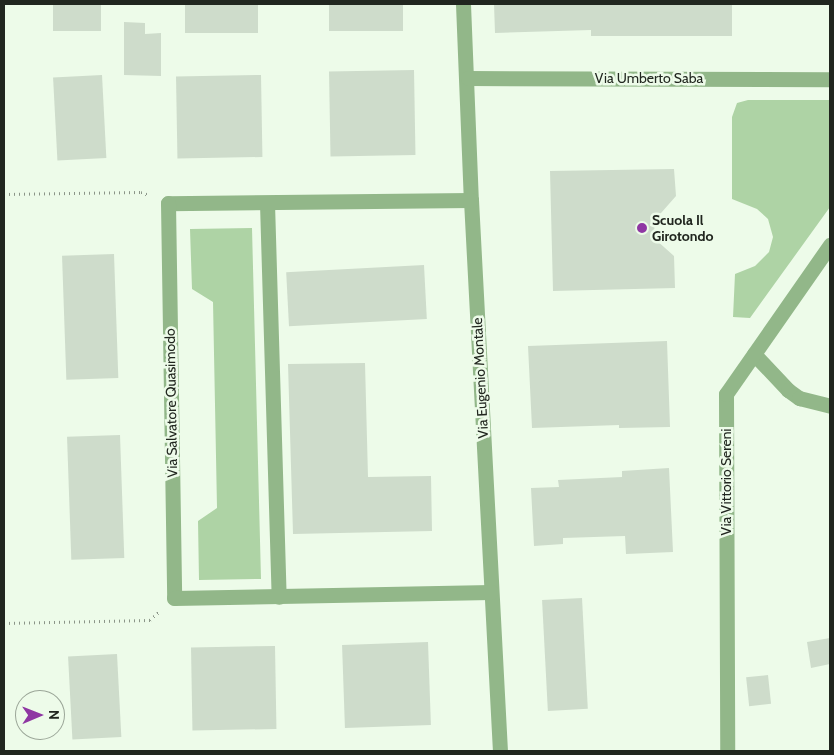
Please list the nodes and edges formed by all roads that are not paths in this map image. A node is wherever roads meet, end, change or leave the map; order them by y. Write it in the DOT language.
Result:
graph roads {
  1 [pos="463,4"];
  2 [pos="468,78"];
  3 [pos="830,79"];
  4 [pos="471,200"];
  5 [pos="267,203"];
  6 [pos="830,245"];
  7 [pos="754,354"];
  8 [pos="830,406"];
  9 [pos="491,592"];
  10 [pos="279,597"];
  11 [pos="500,751"];
  12 [pos="727,751"];
  1 -- 2 [label="street, Via Eugenio Montale"];
  2 -- 3 [label="street, Via Umberto Saba"];
  2 -- 4 [label="street, Via Eugenio Montale"];
  4 -- 5 [label="street"];
  4 -- 9 [label="street, Via Eugenio Montale"];
  5 -- 10 [label="street"];
  5 -- 10 [label="street, Via Salvatore Quasimodo"];
  6 -- 7 [label="street, Via Vittorio Sereni"];
  7 -- 8 [label="street"];
  7 -- 12 [label="street, Via Vittorio Sereni"];
  9 -- 10 [label="street"];
  9 -- 11 [label="street, Via Eugenio Montale"];
}
